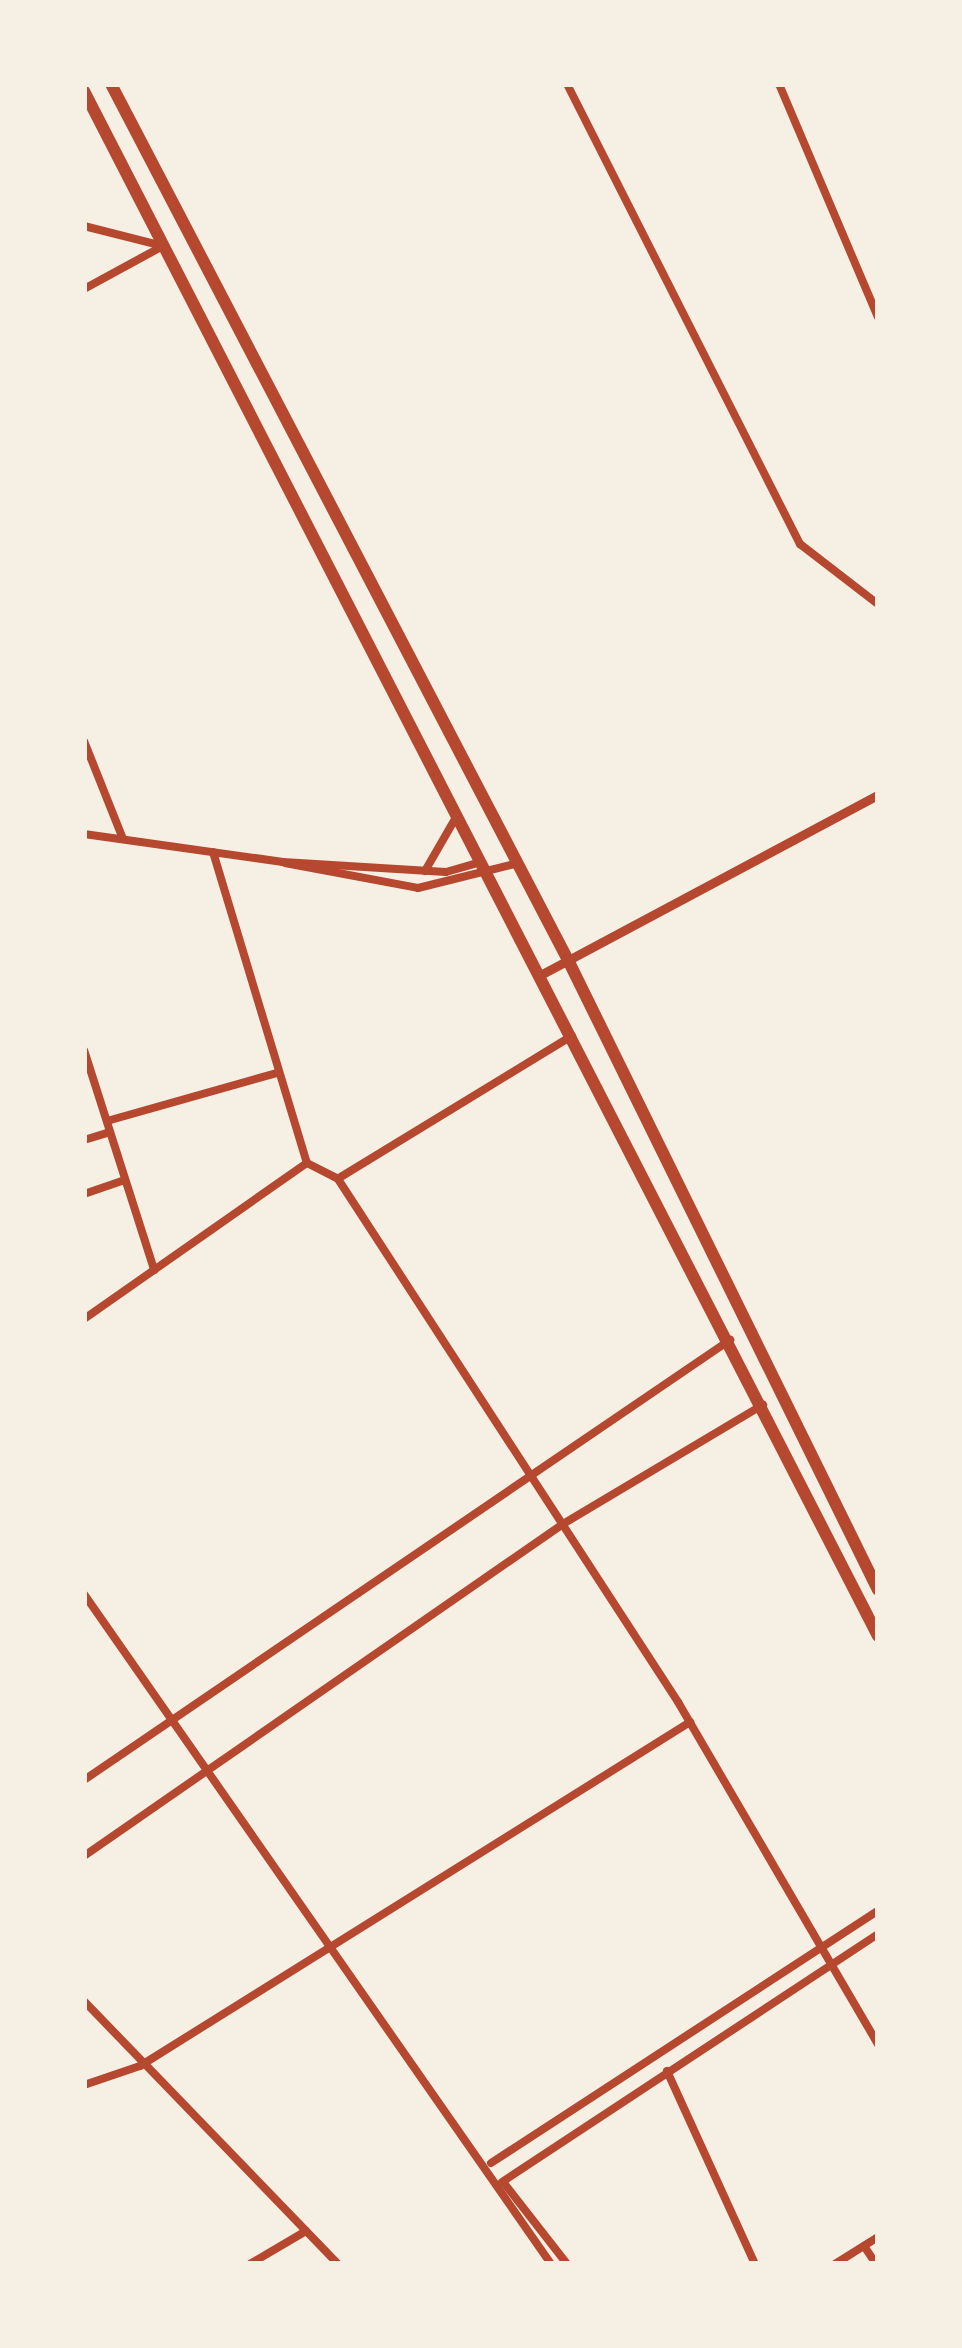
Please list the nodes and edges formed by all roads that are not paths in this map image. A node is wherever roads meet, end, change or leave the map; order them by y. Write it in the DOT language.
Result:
graph roads {
  1 [pos="111,84"];
  2 [pos="567,84"];
  3 [pos="779,84"];
  4 [pos="84,91"];
  5 [pos="84,226"];
  6 [pos="164,246"];
  7 [pos="84,289"];
  8 [pos="878,317"];
  9 [pos="878,604"];
  10 [pos="84,741"];
  11 [pos="878,796"];
  12 [pos="458,806"];
  13 [pos="84,834"];
  14 [pos="123,839"];
  15 [pos="507,849"];
  16 [pos="213,852"];
  17 [pos="485,860"];
  18 [pos="284,862"];
  19 [pos="515,864"];
  20 [pos="425,871"];
  21 [pos="494,877"];
  22 [pos="568,960"];
  23 [pos="544,973"];
  24 [pos="573,1036"];
  25 [pos="84,1050"];
  26 [pos="277,1073"];
  27 [pos="106,1121"];
  28 [pos="110,1132"];
  29 [pos="84,1140"];
  30 [pos="307,1163"];
  31 [pos="338,1179"];
  32 [pos="125,1180"];
  33 [pos="84,1194"];
  34 [pos="154,1270"];
  35 [pos="84,1319"];
  36 [pos="731,1340"];
  37 [pos="764,1404"];
  38 [pos="528,1471"];
  39 [pos="563,1524"];
  40 [pos="878,1590"];
  41 [pos="84,1594"];
  42 [pos="878,1636"];
  43 [pos="175,1714"];
  44 [pos="690,1722"];
  45 [pos="213,1769"];
  46 [pos="84,1780"];
  47 [pos="84,1856"];
  48 [pos="878,1911"];
  49 [pos="878,1934"];
  50 [pos="338,1945"];
  51 [pos="822,1947"];
  52 [pos="829,1962"];
  53 [pos="84,2001"];
  54 [pos="878,2044"];
  55 [pos="140,2066"];
  56 [pos="667,2071"];
  57 [pos="84,2085"];
  58 [pos="491,2163"];
  59 [pos="503,2182"];
  60 [pos="306,2231"];
  61 [pos="878,2237"];
  62 [pos="864,2246"];
  63 [pos="250,2264"];
  64 [pos="338,2264"];
  65 [pos="551,2264"];
  66 [pos="567,2264"];
  67 [pos="755,2264"];
  68 [pos="835,2264"];
  69 [pos="876,2264"];
  1 -- 15 [label="main road"];
  2 -- 9 [label="street"];
  3 -- 8 [label="street"];
  4 -- 6 [label="main road"];
  5 -- 6 [label="street"];
  6 -- 7 [label="street"];
  6 -- 12 [label="main road"];
  10 -- 14 [label="street"];
  11 -- 22 [label="street"];
  12 -- 17 [label="main road"];
  12 -- 20 [label="street"];
  13 -- 14 [label="street"];
  14 -- 16 [label="street"];
  15 -- 17 [label="main road"];
  15 -- 19 [label="main road"];
  16 -- 18 [label="street"];
  16 -- 26 [label="street"];
  17 -- 20 [label="street"];
  17 -- 21 [label="main road"];
  18 -- 20 [label="street"];
  18 -- 21 [label="street"];
  19 -- 21 [label="street"];
  19 -- 22 [label="main road"];
  21 -- 23 [label="main road"];
  22 -- 23 [label="street"];
  22 -- 40 [label="main road"];
  23 -- 24 [label="main road"];
  24 -- 31 [label="street"];
  24 -- 36 [label="main road"];
  25 -- 27 [label="street"];
  26 -- 27 [label="street"];
  26 -- 30 [label="street"];
  27 -- 28 [label="street"];
  28 -- 29 [label="street"];
  28 -- 32 [label="street"];
  30 -- 31 [label="street"];
  30 -- 34 [label="street"];
  31 -- 38 [label="street"];
  32 -- 33 [label="street"];
  32 -- 34 [label="street"];
  34 -- 35 [label="street"];
  36 -- 37 [label="main road"];
  36 -- 38 [label="street"];
  37 -- 39 [label="street"];
  37 -- 42 [label="main road"];
  38 -- 39 [label="street"];
  38 -- 43 [label="street"];
  39 -- 44 [label="street"];
  39 -- 45 [label="street"];
  41 -- 43 [label="street"];
  43 -- 45 [label="street"];
  43 -- 46 [label="street"];
  44 -- 50 [label="street"];
  44 -- 51 [label="street"];
  45 -- 47 [label="street"];
  45 -- 50 [label="street"];
  48 -- 51 [label="street"];
  49 -- 52 [label="street"];
  50 -- 55 [label="street"];
  50 -- 58 [label="street"];
  51 -- 52 [label="street"];
  51 -- 58 [label="street"];
  52 -- 54 [label="street"];
  52 -- 56 [label="street"];
  53 -- 55 [label="street"];
  55 -- 57 [label="street"];
  55 -- 60 [label="street"];
  56 -- 59 [label="street"];
  56 -- 67 [label="street"];
  58 -- 59 [label="street"];
  59 -- 65 [label="street"];
  59 -- 66 [label="street"];
  60 -- 63 [label="street"];
  60 -- 64 [label="street"];
  61 -- 62 [label="street"];
  62 -- 68 [label="street"];
  62 -- 69 [label="street"];
}
